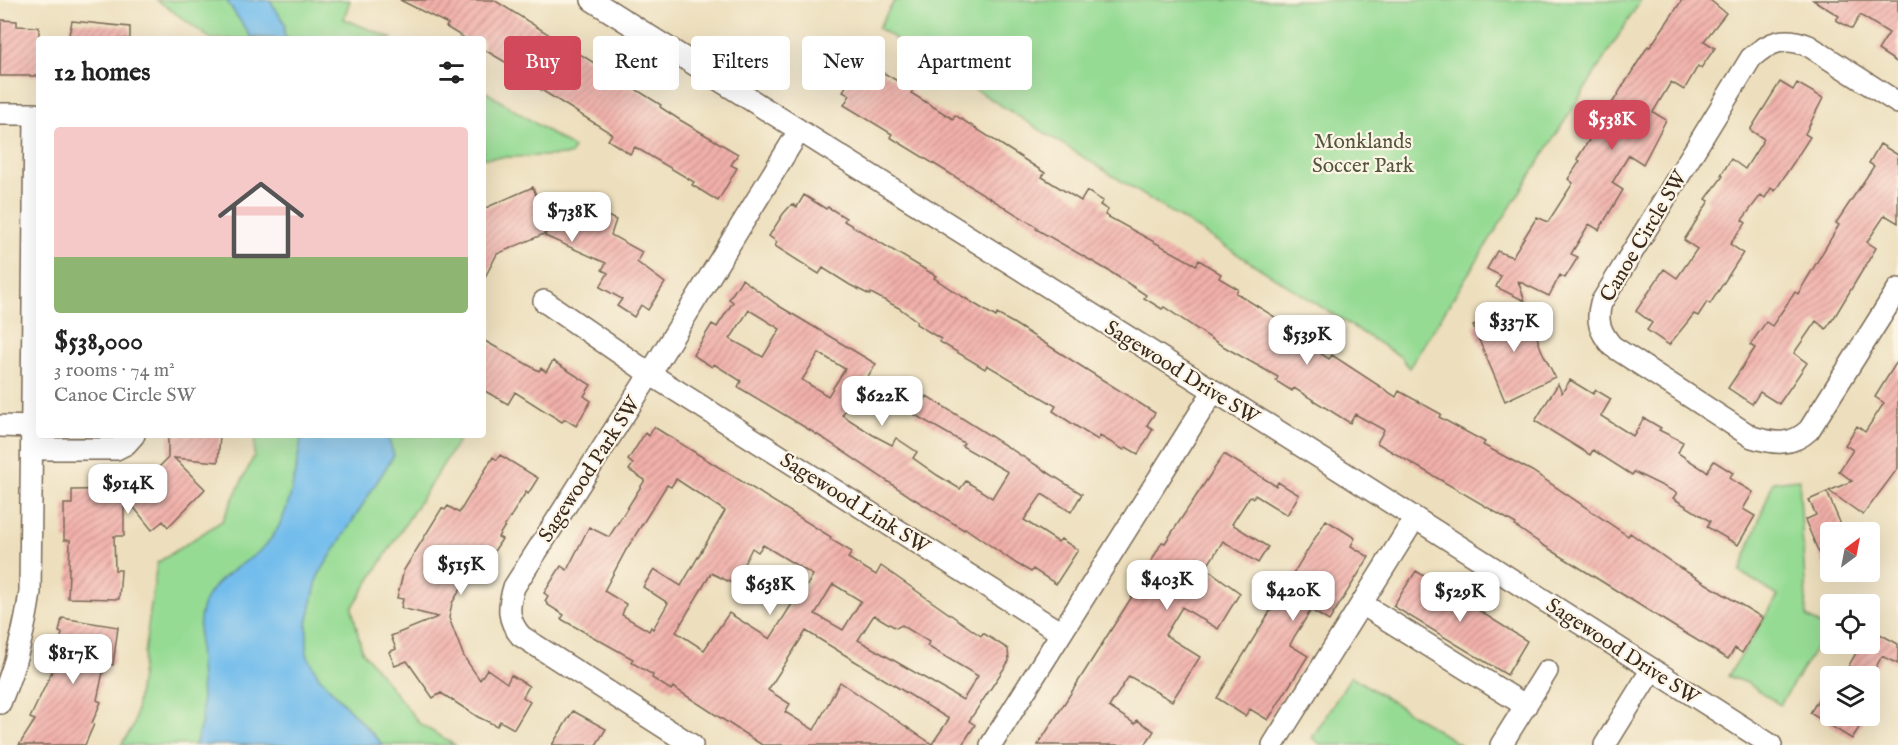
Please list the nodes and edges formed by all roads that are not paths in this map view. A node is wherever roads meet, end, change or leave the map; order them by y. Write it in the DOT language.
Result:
graph roads {
  1 [pos="592,0"];
  2 [pos="1898,103"];
  3 [pos="0,114"];
  4 [pos="36,115"];
  5 [pos="799,131"];
  6 [pos="36,159"];
  7 [pos="1898,289"];
  8 [pos="544,301"];
  9 [pos="650,374"];
  10 [pos="1213,392"];
  11 [pos="36,402"];
  12 [pos="0,426"];
  13 [pos="33,427"];
  14 [pos="130,438"];
  15 [pos="33,449"];
  16 [pos="1415,518"];
  17 [pos="1362,604"];
  18 [pos="1061,633"];
  19 [pos="1652,669"];
  20 [pos="1547,671"];
  21 [pos="0,704"];
  22 [pos="1526,706"];
  23 [pos="662,737"];
  24 [pos="692,745"];
  25 [pos="991,745"];
  26 [pos="1273,745"];
  27 [pos="1501,745"];
  28 [pos="1605,745"];
  29 [pos="1771,745"];
  1 -- 5 [label="street, Sagewood Drive SW"];
  2 -- 7 [label="street, Canoe Circle SW"];
  3 -- 4 [label="street"];
  5 -- 9 [label="street, Sagewood Park SW"];
  5 -- 10 [label="street, Sagewood Drive SW"];
  6 -- 11 [label="street"];
  8 -- 9 [label="street, Sagewood Link SW"];
  9 -- 18 [label="street, Sagewood Link SW"];
  9 -- 23 [label="street, Sagewood Park SW"];
  10 -- 16 [label="street, Sagewood Drive SW"];
  10 -- 18 [label="street"];
  11 -- 13 [label="street"];
  12 -- 13 [label="street"];
  13 -- 15 [label="street"];
  14 -- 15 [label="street"];
  15 -- 21 [label="street"];
  16 -- 17 [label="street"];
  16 -- 19 [label="street, Sagewood Drive SW"];
  17 -- 22 [label="street"];
  17 -- 26 [label="street"];
  18 -- 25 [label="street"];
  19 -- 28 [label="street"];
  19 -- 29 [label="street, Sagewood Drive SW"];
  20 -- 22 [label="street"];
  22 -- 27 [label="street"];
  23 -- 24 [label="street, Sagewood Park SW"];
}
